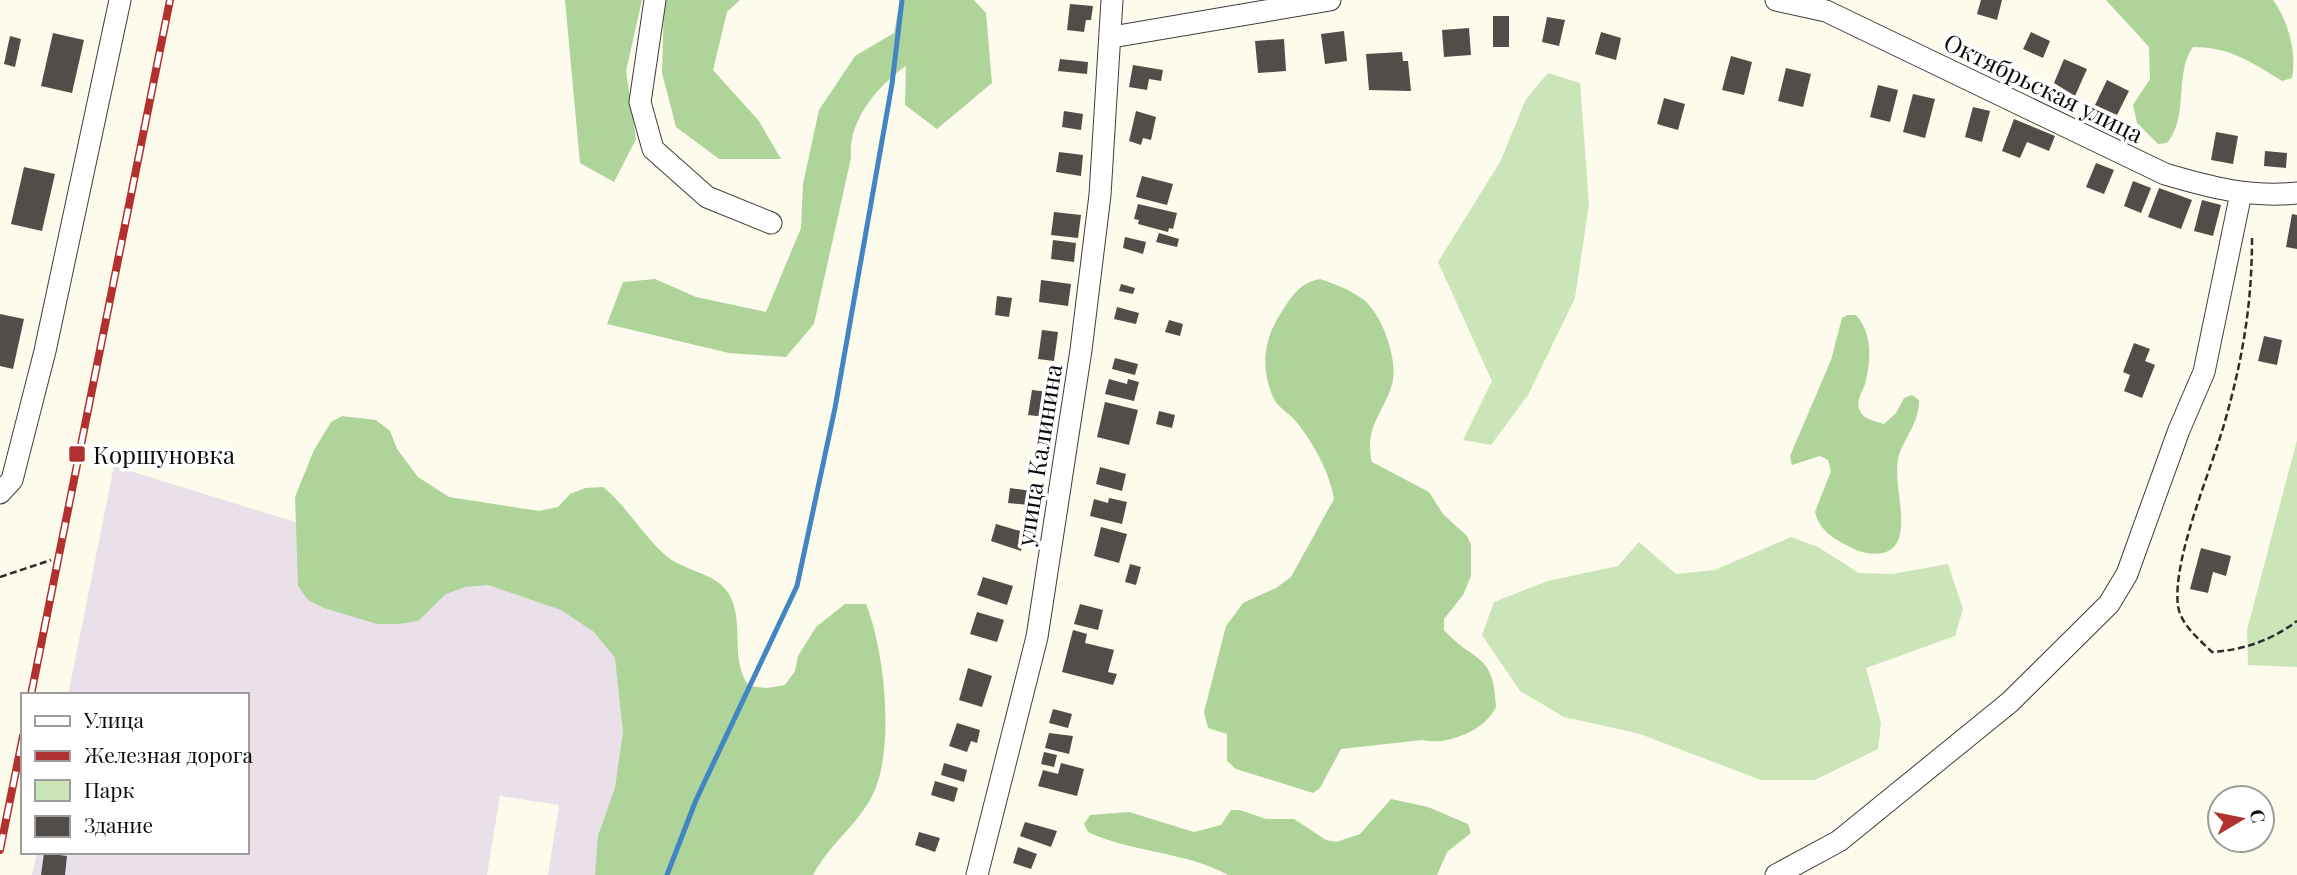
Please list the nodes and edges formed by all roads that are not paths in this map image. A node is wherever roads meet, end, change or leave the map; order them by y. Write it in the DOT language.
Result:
graph roads {
  1 [pos="120,0"];
  2 [pos="655,0"];
  3 [pos="1112,0"];
  4 [pos="1330,0"];
  5 [pos="1776,0"];
  6 [pos="1112,37"];
  7 [pos="2241,193"];
  8 [pos="2297,193"];
  9 [pos="771,223"];
  10 [pos="0,493"];
  11 [pos="977,875"];
  12 [pos="1776,875"];
  1 -- 10 [label="street"];
  2 -- 9 [label="street"];
  3 -- 6 [label="street, улица Калинина"];
  4 -- 6 [label="street"];
  5 -- 7 [label="street, Октябрьская улица"];
  6 -- 11 [label="street, улица Калинина"];
  7 -- 8 [label="street, Октябрьская улица"];
  7 -- 12 [label="street"];
}
